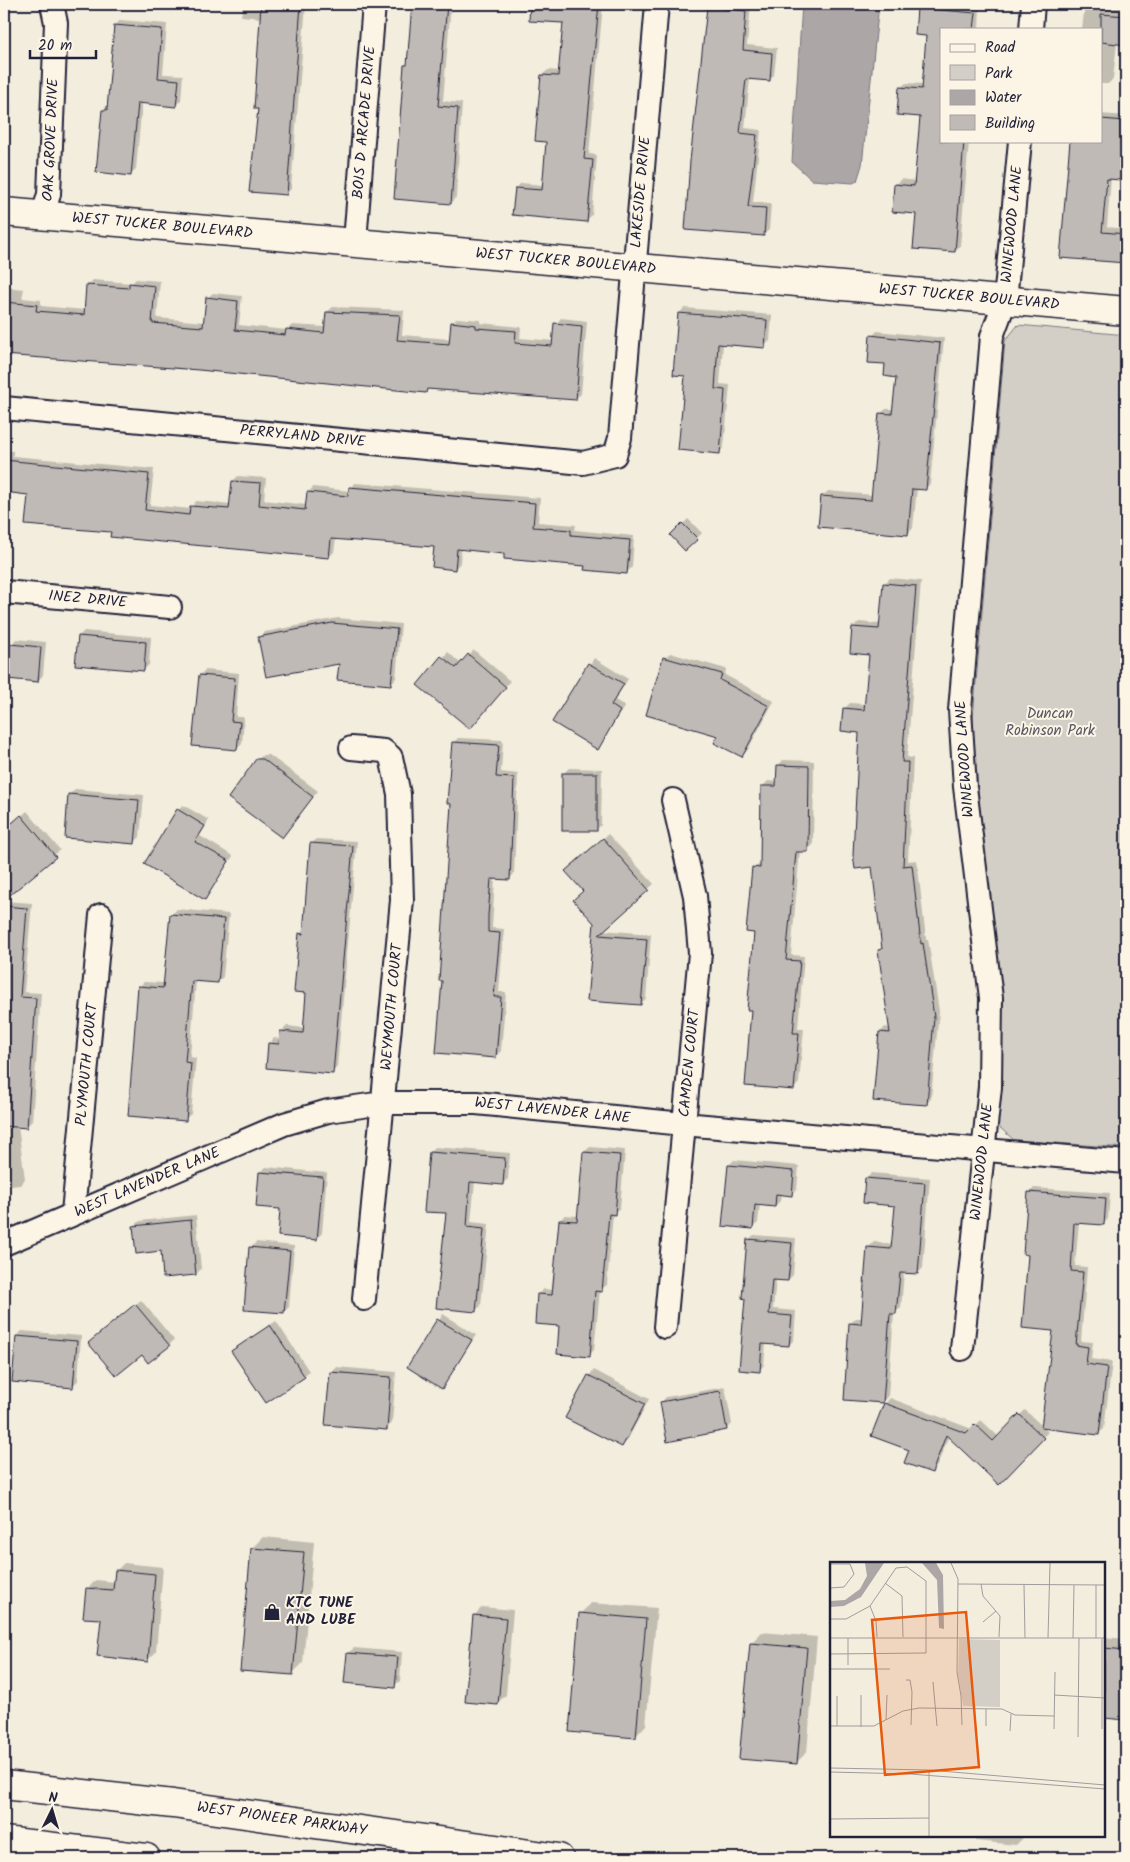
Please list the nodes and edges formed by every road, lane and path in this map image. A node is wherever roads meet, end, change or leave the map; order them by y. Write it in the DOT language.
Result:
graph roads {
  1 [pos="52,4"];
  2 [pos="374,4"];
  3 [pos="657,4"];
  4 [pos="1033,4"];
  5 [pos="1031,28"];
  6 [pos="1020,142"];
  7 [pos="4,212"];
  8 [pos="43,215"];
  9 [pos="355,241"];
  10 [pos="635,267"];
  11 [pos="1005,301"];
  12 [pos="1126,311"];
  13 [pos="4,408"];
  14 [pos="601,460"];
  15 [pos="4,592"];
  16 [pos="170,607"];
  17 [pos="352,748"];
  18 [pos="673,800"];
  19 [pos="101,915"];
  20 [pos="383,1103"];
  21 [pos="683,1124"];
  22 [pos="983,1149"];
  23 [pos="1126,1162"];
  24 [pos="73,1213"];
  25 [pos="4,1244"];
  26 [pos="364,1299"];
  27 [pos="666,1327"];
  28 [pos="962,1349"];
  29 [pos="4,1785"];
  30 [pos="4,1841"];
  31 [pos="529,1855"];
  32 [pos="146,1858"];
  33 [pos="559,1858"];
  1 -- 8 [label="street, OAK GROVE DRIVE"];
  2 -- 9 [label="street, BOIS D ARCADE DRIVE"];
  3 -- 10 [label="street, LAKESIDE DRIVE"];
  4 -- 5 [label="street"];
  6 -- 11 [label="street, WINEWOOD LANE"];
  7 -- 8 [label="street, WEST TUCKER BOULEVARD"];
  8 -- 9 [label="street, WEST TUCKER BOULEVARD"];
  9 -- 10 [label="street, WEST TUCKER BOULEVARD"];
  10 -- 11 [label="street, WEST TUCKER BOULEVARD"];
  10 -- 14 [label="street, LAKESIDE DRIVE"];
  11 -- 12 [label="street, WEST TUCKER BOULEVARD"];
  11 -- 22 [label="street, WINEWOOD LANE"];
  13 -- 14 [label="street, PERRYLAND DRIVE"];
  15 -- 16 [label="street, INEZ DRIVE"];
  17 -- 20 [label="street, WEYMOUTH COURT"];
  18 -- 21 [label="street, CAMDEN COURT"];
  19 -- 24 [label="street, PLYMOUTH COURT"];
  20 -- 21 [label="street, WEST LAVENDER LANE"];
  20 -- 24 [label="street, WEST LAVENDER LANE"];
  20 -- 26 [label="street, WEYMOUTH COURT"];
  21 -- 22 [label="street, WEST LAVENDER LANE"];
  21 -- 27 [label="street, CAMDEN COURT"];
  22 -- 23 [label="street, WEST LAVENDER LANE"];
  22 -- 28 [label="street, WINEWOOD LANE"];
  24 -- 25 [label="street, WEST LAVENDER LANE"];
  29 -- 31 [label="street, WEST PIONEER PARKWAY"];
  30 -- 32 [label="street"];
  31 -- 33 [label="street, WEST PIONEER PARKWAY"];
}
